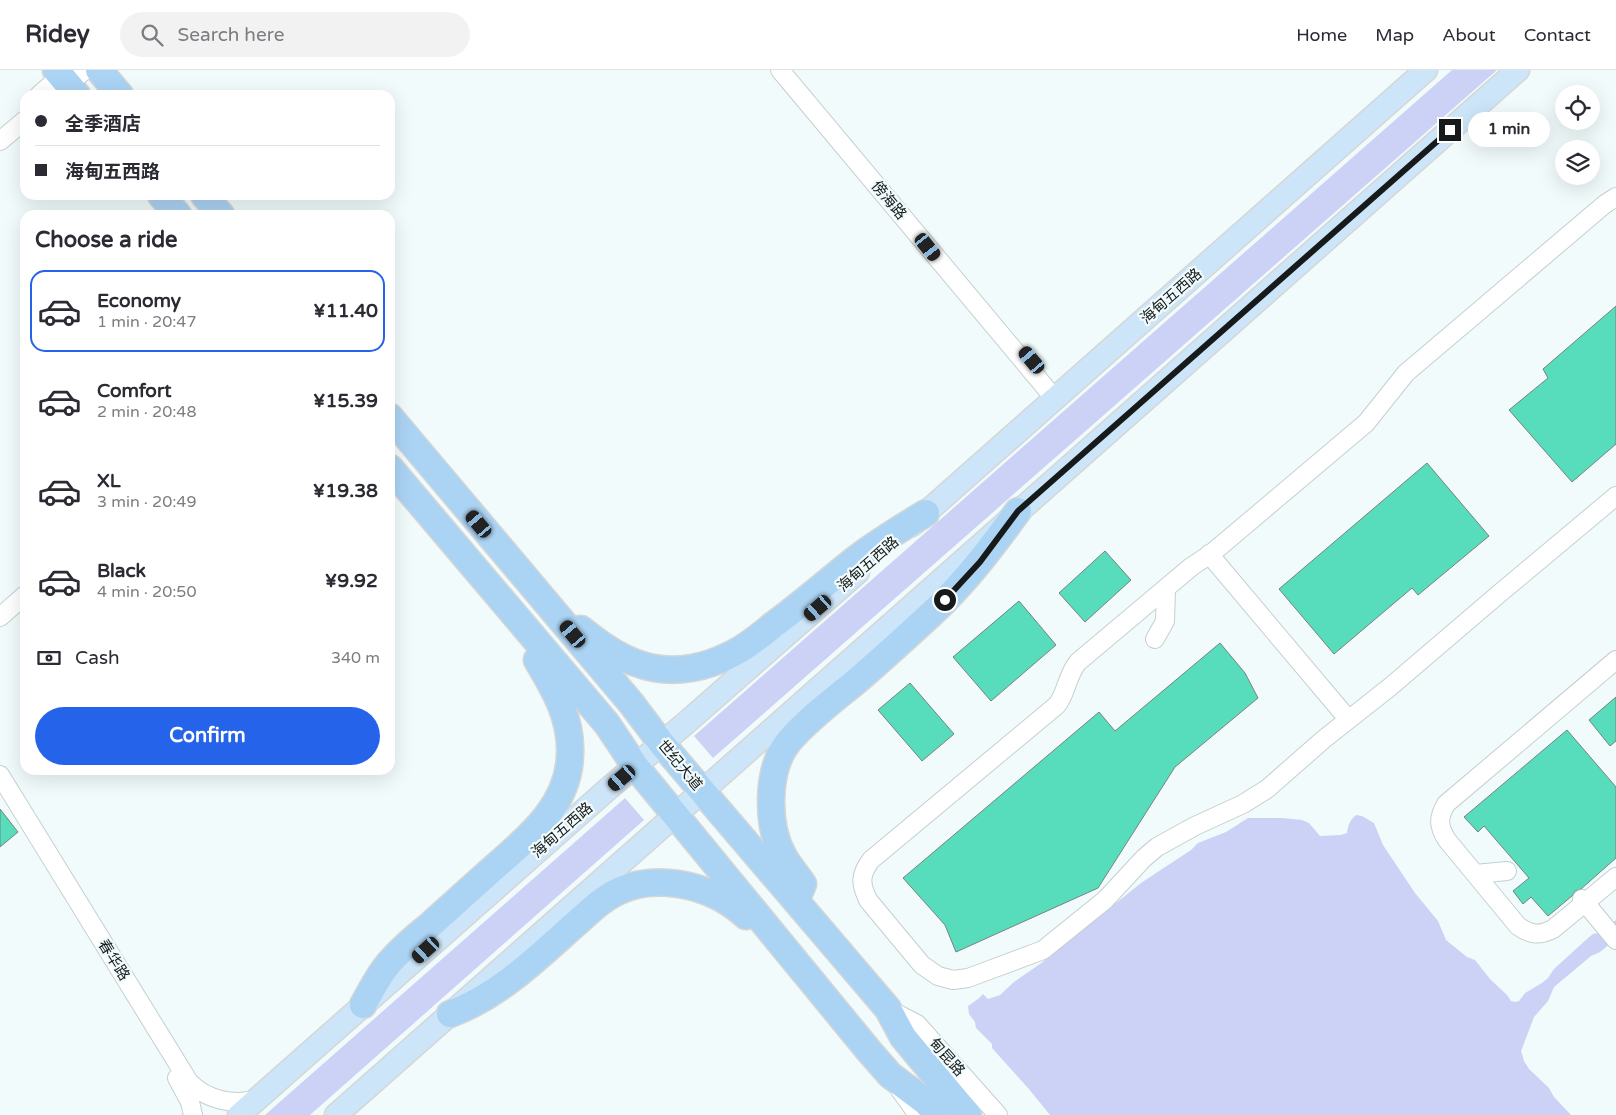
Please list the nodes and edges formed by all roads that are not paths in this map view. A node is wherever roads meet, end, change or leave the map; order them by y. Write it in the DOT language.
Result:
graph roads {
  1 [pos="99,70"];
  2 [pos="780,70"];
  3 [pos="790,70"];
  4 [pos="1426,70"];
  5 [pos="1518,70"];
  6 [pos="67,80"];
  7 [pos="48,90"];
  8 [pos="116,90"];
  9 [pos="20,110"];
  10 [pos="20,124"];
  11 [pos="0,128"];
  12 [pos="0,141"];
  13 [pos="1616,197"];
  14 [pos="165,200"];
  15 [pos="208,200"];
  16 [pos="1616,204"];
  17 [pos="174,210"];
  18 [pos="218,210"];
  19 [pos="1058,396"];
  20 [pos="395,423"];
  21 [pos="395,474"];
  22 [pos="1616,485"];
  23 [pos="1616,496"];
  24 [pos="1018,511"];
  25 [pos="926,513"];
  26 [pos="1214,556"];
  27 [pos="538,593"];
  28 [pos="1165,593"];
  29 [pos="20,600"];
  30 [pos="508,607"];
  31 [pos="20,609"];
  32 [pos="0,617"];
  33 [pos="0,626"];
  34 [pos="1155,639"];
  35 [pos="1616,660"];
  36 [pos="1616,667"];
  37 [pos="1348,716"];
  38 [pos="662,744"];
  39 [pos="635,766"];
  40 [pos="0,775"];
  41 [pos="0,790"];
  42 [pos="703,792"];
  43 [pos="675,815"];
  44 [pos="1616,870"];
  45 [pos="1507,871"];
  46 [pos="1478,873"];
  47 [pos="1616,876"];
  48 [pos="1583,901"];
  49 [pos="796,902"];
  50 [pos="761,920"];
  51 [pos="1613,936"];
  52 [pos="363,1006"];
  53 [pos="888,1009"];
  54 [pos="450,1014"];
  55 [pos="890,1075"];
  56 [pos="258,1098"];
  57 [pos="193,1115"];
  58 [pos="239,1115"];
  59 [pos="336,1115"];
  60 [pos="918,1115"];
  61 [pos="937,1115"];
  62 [pos="968,1115"];
  63 [pos="998,1115"];
  1 -- 8 [label="highway"];
  2 -- 19 [label="street, 傍海路"];
  3 -- 19 [label="street, 傍海路"];
  4 -- 19 [label="main road, 海甸五西路"];
  5 -- 24 [label="main road"];
  6 -- 7 [label="street"];
  9 -- 11 [label="street"];
  10 -- 12 [label="street"];
  13 -- 26 [label="street"];
  14 -- 17 [label="highway"];
  15 -- 18 [label="highway"];
  16 -- 26 [label="street"];
  19 -- 25 [label="main road, 海甸五西路"];
  20 -- 27 [label="highway, 世纪大道"];
  21 -- 30 [label="highway"];
  22 -- 37 [label="street"];
  23 -- 37 [label="street"];
  24 -- 42 [label="main road"];
  24 -- 49 [label="highway"];
  25 -- 27 [label="highway"];
  25 -- 38 [label="main road, 海甸五西路"];
  26 -- 28 [label="street"];
  26 -- 37 [label="street"];
  27 -- 38 [label="highway, 世纪大道"];
  28 -- 34 [label="street"];
  28 -- 37 [label="street"];
  29 -- 32 [label="street"];
  30 -- 39 [label="highway"];
  30 -- 52 [label="highway"];
  31 -- 33 [label="street"];
  35 -- 46 [label="street"];
  36 -- 46 [label="street"];
  38 -- 39 [label="main road, 海甸五西路"];
  38 -- 42 [label="highway, 世纪大道"];
  39 -- 43 [label="highway"];
  39 -- 52 [label="main road, 海甸五西路"];
  40 -- 56 [label="street, 春华路"];
  41 -- 57 [label="street, 春华路"];
  42 -- 43 [label="main road"];
  42 -- 49 [label="highway, 世纪大道"];
  43 -- 50 [label="highway"];
  43 -- 54 [label="main road"];
  44 -- 48 [label="street"];
  45 -- 46 [label="street"];
  46 -- 48 [label="street"];
  47 -- 48 [label="street"];
  48 -- 51 [label="street"];
  49 -- 53 [label="highway, 世纪大道"];
  50 -- 54 [label="highway"];
  50 -- 55 [label="highway"];
  52 -- 56 [label="main road, 海甸五西路"];
  53 -- 62 [label="highway, 世纪大道"];
  53 -- 63 [label="street, 甸昆路"];
  54 -- 59 [label="main road"];
  55 -- 60 [label="street"];
  55 -- 61 [label="highway"];
  56 -- 58 [label="main road, 海甸五西路"];
}
